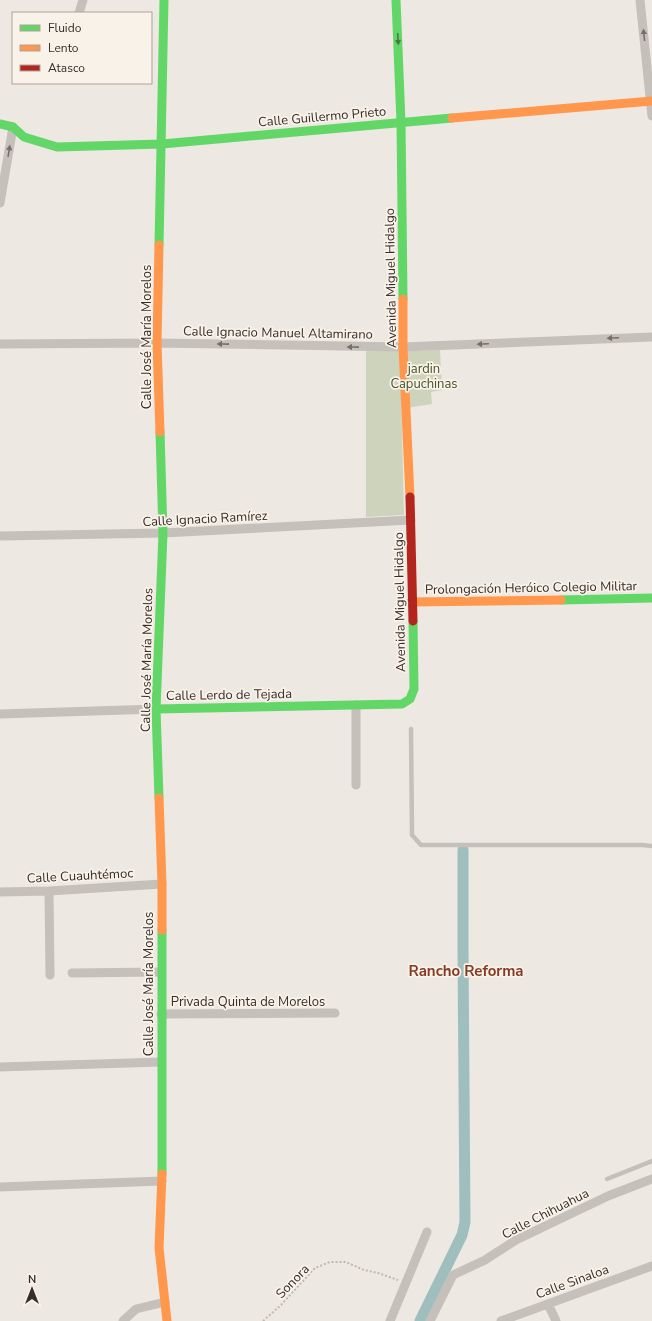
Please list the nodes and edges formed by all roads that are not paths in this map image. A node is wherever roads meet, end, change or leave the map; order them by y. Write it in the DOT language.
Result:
graph roads {
  1 [pos="83,0"];
  2 [pos="164,0"];
  3 [pos="396,0"];
  4 [pos="640,0"];
  5 [pos="80,12"];
  6 [pos="651,101"];
  7 [pos="652,116"];
  8 [pos="401,122"];
  9 [pos="0,124"];
  10 [pos="12,127"];
  11 [pos="162,144"];
  12 [pos="0,203"];
  13 [pos="652,337"];
  14 [pos="157,343"];
  15 [pos="0,344"];
  16 [pos="403,347"];
  17 [pos="411,520"];
  18 [pos="163,533"];
  19 [pos="0,536"];
  20 [pos="652,598"];
  21 [pos="411,602"];
  22 [pos="410,699"];
  23 [pos="356,705"];
  24 [pos="156,709"];
  25 [pos="0,714"];
  26 [pos="411,729"];
  27 [pos="356,785"];
  28 [pos="652,846"];
  29 [pos="162,884"];
  30 [pos="49,890"];
  31 [pos="0,892"];
  32 [pos="161,972"];
  33 [pos="72,973"];
  34 [pos="50,975"];
  35 [pos="335,1013"];
  36 [pos="161,1014"];
  37 [pos="161,1062"];
  38 [pos="0,1067"];
  39 [pos="652,1161"];
  40 [pos="607,1179"];
  41 [pos="652,1179"];
  42 [pos="162,1181"];
  43 [pos="0,1187"];
  44 [pos="427,1232"];
  45 [pos="652,1266"];
  46 [pos="164,1302"];
  47 [pos="548,1304"];
  48 [pos="123,1321"];
  49 [pos="167,1321"];
  50 [pos="390,1321"];
  51 [pos="430,1321"];
  52 [pos="501,1321"];
  53 [pos="556,1321"];
  1 -- 5 [label="street"];
  2 -- 11 [label="street, Calle José María Morelos"];
  3 -- 8 [label="street, Avenida Miguel Hidalgo, one-way"];
  6 -- 4 [label="street, one-way"];
  6 -- 7 [label="street"];
  6 -- 8 [label="street, Calle Guillermo Prieto"];
  8 -- 11 [label="street, Calle Guillermo Prieto"];
  8 -- 16 [label="street, Avenida Miguel Hidalgo"];
  9 -- 10 [label="street, Calle Guillermo Prieto"];
  10 -- 11 [label="street, Calle Guillermo Prieto"];
  12 -- 10 [label="street, one-way"];
  11 -- 14 [label="street, Calle José María Morelos"];
  13 -- 16 [label="street, Calle Ignacio Manuel Altamirano, one-way"];
  14 -- 15 [label="street, Calle Ignacio Manuel Altamirano"];
  16 -- 14 [label="street, Calle Ignacio Manuel Altamirano, one-way"];
  14 -- 18 [label="street, Calle José María Morelos"];
  16 -- 17 [label="street, Avenida Miguel Hidalgo"];
  17 -- 18 [label="street, Calle Ignacio Ramírez"];
  17 -- 21 [label="street, Avenida Miguel Hidalgo"];
  18 -- 19 [label="street, Calle Ignacio Ramírez"];
  18 -- 24 [label="street, Calle José María Morelos"];
  20 -- 21 [label="street, Prolongación Heróico Colegio Militar"];
  21 -- 22 [label="street, Avenida Miguel Hidalgo"];
  22 -- 23 [label="street, Calle Lerdo de Tejada"];
  23 -- 24 [label="street, Calle Lerdo de Tejada"];
  23 -- 27 [label="street"];
  24 -- 25 [label="street, Calle Lerdo de Tejada"];
  24 -- 29 [label="street, Calle José María Morelos"];
  26 -- 28 [label="lane"];
  29 -- 30 [label="street, Calle Cuauhtémoc"];
  29 -- 32 [label="street, Calle José María Morelos"];
  30 -- 31 [label="street, Calle Cuauhtémoc"];
  30 -- 34 [label="street"];
  32 -- 33 [label="street"];
  32 -- 36 [label="street, Calle José María Morelos"];
  35 -- 36 [label="street, Privada Quinta de Morelos"];
  36 -- 37 [label="street, Calle José María Morelos"];
  37 -- 38 [label="street"];
  37 -- 42 [label="street, Calle José María Morelos"];
  39 -- 40 [label="lane"];
  41 -- 51 [label="street, Calle Chihuahua"];
  42 -- 43 [label="street"];
  42 -- 46 [label="street, Calle José María Morelos"];
  44 -- 50 [label="street"];
  45 -- 47 [label="street, Calle Sinaloa"];
  46 -- 48 [label="street"];
  46 -- 49 [label="street, Calle José María Morelos"];
  47 -- 52 [label="street, Calle Sinaloa"];
  47 -- 53 [label="street"];
}
